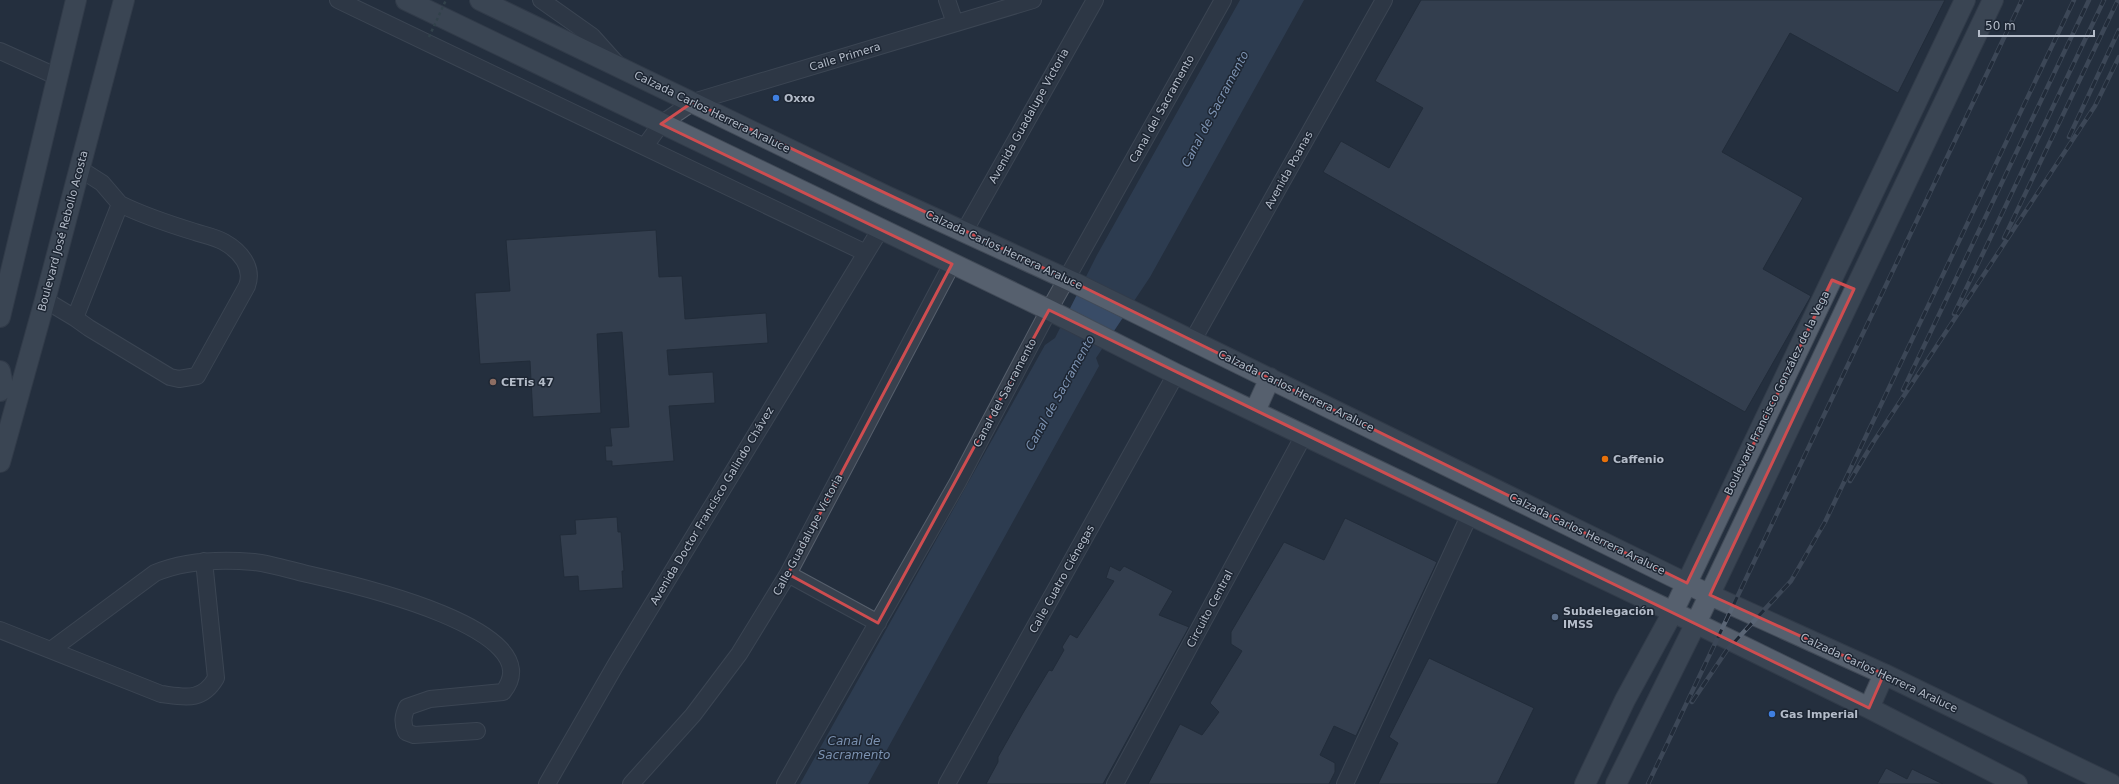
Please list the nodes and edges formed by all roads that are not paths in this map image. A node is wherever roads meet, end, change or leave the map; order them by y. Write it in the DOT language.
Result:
graph roads {
  1 [pos="76,0"];
  2 [pos="124,0"];
  3 [pos="338,0"];
  4 [pos="406,0"];
  5 [pos="480,0"];
  6 [pos="541,0"];
  7 [pos="947,0"];
  8 [pos="1033,0"];
  9 [pos="1095,0"];
  10 [pos="1224,0"];
  11 [pos="1384,0"];
  12 [pos="1965,0"];
  13 [pos="1994,0"];
  14 [pos="955,23"];
  15 [pos="0,51"];
  16 [pos="622,69"];
  17 [pos="58,77"];
  18 [pos="693,102"];
  19 [pos="661,124"];
  20 [pos="645,146"];
  21 [pos="80,168"];
  22 [pos="120,204"];
  23 [pos="880,230"];
  24 [pos="964,232"];
  25 [pos="866,253"];
  26 [pos="952,264"];
  27 [pos="1070,280"];
  28 [pos="1832,280"];
  29 [pos="1854,289"];
  30 [pos="45,300"];
  31 [pos="1052,312"];
  32 [pos="0,317"];
  33 [pos="75,318"];
  34 [pos="1193,340"];
  35 [pos="0,371"];
  36 [pos="1176,374"];
  37 [pos="1270,378"];
  38 [pos="0,391"];
  39 [pos="1254,411"];
  40 [pos="1304,435"];
  41 [pos="1,456"];
  42 [pos="1470,514"];
  43 [pos="204,561"];
  44 [pos="788,574"];
  45 [pos="1687,583"];
  46 [pos="1710,595"];
  47 [pos="1673,612"];
  48 [pos="878,623"];
  49 [pos="1696,624"];
  50 [pos="0,630"];
  51 [pos="51,650"];
  52 [pos="1884,674"];
  53 [pos="1869,708"];
  54 [pos="477,731"];
  55 [pos="546,784"];
  56 [pos="631,784"];
  57 [pos="785,784"];
  58 [pos="947,784"];
  59 [pos="1115,784"];
  60 [pos="1345,784"];
  61 [pos="1585,784"];
  62 [pos="1616,784"];
  63 [pos="2017,784"];
  64 [pos="2111,784"];
  1 -- 17 [label="main road"];
  2 -- 21 [label="main road, Boulevard José Rebollo Acosta"];
  3 -- 20 [label="street"];
  4 -- 19 [label="main road"];
  5 -- 16 [label="main road, Calzada Carlos Herrera Araluce"];
  6 -- 16 [label="street"];
  7 -- 14 [label="street"];
  8 -- 14 [label="street, Calle Primera"];
  9 -- 24 [label="street, Avenida Guadalupe Victoria"];
  10 -- 27 [label="street, Canal del Sacramento"];
  11 -- 34 [label="street, Avenida Poanas"];
  12 -- 28 [label="main road, Boulevard Francisco González de la Vega"];
  13 -- 29 [label="main road"];
  14 -- 18 [label="street, Calle Primera"];
  15 -- 17 [label="street"];
  16 -- 18 [label="main road, Calzada Carlos Herrera Araluce"];
  17 -- 32 [label="main road"];
  18 -- 19 [label="street, Calle Primera"];
  18 -- 24 [label="main road, Calzada Carlos Herrera Araluce"];
  19 -- 20 [label="street, Calle Primera"];
  19 -- 23 [label="main road"];
  20 -- 25 [label="street"];
  21 -- 22 [label="street"];
  21 -- 30 [label="main road, Boulevard José Rebollo Acosta"];
  22 -- 33 [label="street"];
  22 -- 33 [label="street"];
  23 -- 25 [label="street, Avenida Doctor Francisco Galindo Chávez"];
  23 -- 26 [label="main road"];
  24 -- 27 [label="main road, Calzada Carlos Herrera Araluce"];
  25 -- 55 [label="street, Avenida Doctor Francisco Galindo Chávez"];
  26 -- 31 [label="main road"];
  26 -- 44 [label="street, Calle Guadalupe Victoria"];
  27 -- 31 [label="street, Canal del Sacramento"];
  27 -- 34 [label="main road, Calzada Carlos Herrera Araluce"];
  28 -- 29 [label="main road"];
  28 -- 45 [label="main road, Boulevard Francisco González de la Vega"];
  29 -- 46 [label="main road"];
  30 -- 33 [label="street"];
  30 -- 41 [label="main road, Boulevard José Rebollo Acosta"];
  31 -- 36 [label="main road"];
  31 -- 48 [label="street, Canal del Sacramento"];
  34 -- 37 [label="main road, Calzada Carlos Herrera Araluce"];
  35 -- 38 [label="main road"];
  36 -- 39 [label="main road"];
  36 -- 58 [label="street, Calle Cuatro Ciénegas"];
  37 -- 39 [label="main road"];
  37 -- 45 [label="main road, Calzada Carlos Herrera Araluce"];
  39 -- 40 [label="main road"];
  40 -- 42 [label="main road"];
  40 -- 59 [label="street, Circuito Central"];
  42 -- 47 [label="main road"];
  42 -- 60 [label="street"];
  43 -- 51 [label="street"];
  43 -- 51 [label="street"];
  43 -- 54 [label="street"];
  44 -- 48 [label="street"];
  44 -- 56 [label="street, Calle Guadalupe Victoria"];
  45 -- 46 [label="main road, Calzada Carlos Herrera Araluce"];
  45 -- 47 [label="main road, Boulevard Francisco González de la Vega"];
  46 -- 49 [label="main road"];
  46 -- 52 [label="main road, Calzada Carlos Herrera Araluce"];
  47 -- 49 [label="main road"];
  47 -- 61 [label="main road, Boulevard Francisco González de la Vega"];
  48 -- 57 [label="street, Canal del Sacramento"];
  49 -- 53 [label="main road"];
  49 -- 62 [label="main road"];
  50 -- 51 [label="street"];
  52 -- 53 [label="main road"];
  52 -- 64 [label="main road, Calzada Carlos Herrera Araluce"];
  53 -- 63 [label="main road"];
}
